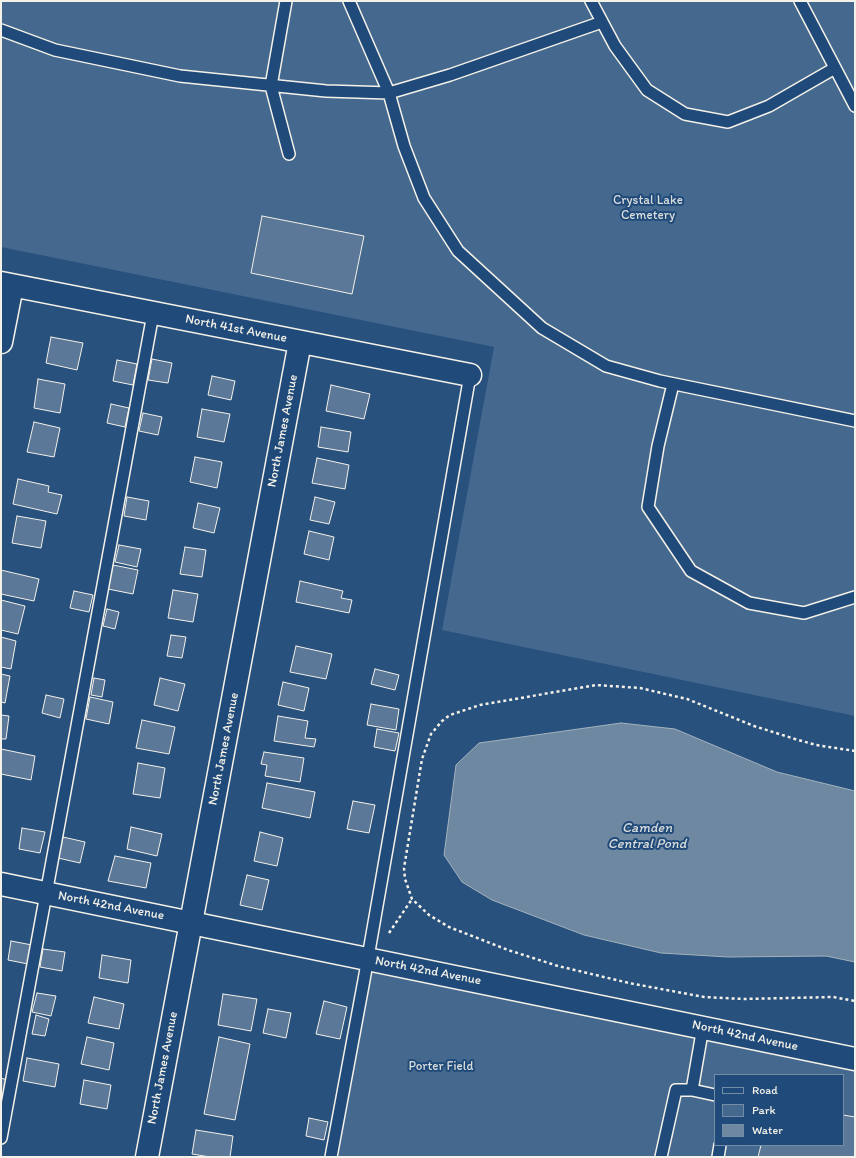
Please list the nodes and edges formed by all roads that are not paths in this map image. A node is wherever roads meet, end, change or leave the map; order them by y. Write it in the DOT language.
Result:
graph roads {
  1 [pos="286,1"];
  2 [pos="349,1"];
  3 [pos="591,1"];
  4 [pos="800,1"];
  5 [pos="602,22"];
  6 [pos="1,30"];
  7 [pos="835,68"];
  8 [pos="271,86"];
  9 [pos="389,92"];
  10 [pos="855,106"];
  11 [pos="289,154"];
  12 [pos="6,285"];
  13 [pos="153,314"];
  14 [pos="1,342"];
  15 [pos="300,342"];
  16 [pos="470,375"];
  17 [pos="673,384"];
  18 [pos="855,421"];
  19 [pos="855,597"];
  20 [pos="1,884"];
  21 [pos="46,893"];
  22 [pos="191,923"];
  23 [pos="368,959"];
  24 [pos="703,1027"];
  25 [pos="855,1059"];
  26 [pos="692,1090"];
  27 [pos="714,1095"];
  28 [pos="1,1138"];
  29 [pos="720,1146"];
  30 [pos="147,1157"];
  31 [pos="331,1157"];
  32 [pos="662,1157"];
  33 [pos="718,1157"];
  1 -- 8 [label="lane"];
  2 -- 9 [label="lane"];
  3 -- 5 [label="lane"];
  4 -- 7 [label="lane"];
  5 -- 7 [label="lane"];
  5 -- 9 [label="lane"];
  6 -- 8 [label="lane"];
  7 -- 10 [label="lane"];
  8 -- 9 [label="lane"];
  8 -- 11 [label="lane"];
  9 -- 17 [label="lane"];
  12 -- 13 [label="street, North 41st Avenue"];
  12 -- 14 [label="street"];
  13 -- 15 [label="street, North 41st Avenue"];
  13 -- 21 [label="lane"];
  15 -- 16 [label="street, North 41st Avenue"];
  15 -- 22 [label="street, North James Avenue"];
  16 -- 23 [label="lane"];
  17 -- 18 [label="lane"];
  17 -- 19 [label="lane"];
  20 -- 21 [label="street, North 42nd Avenue"];
  21 -- 22 [label="street, North 42nd Avenue"];
  21 -- 28 [label="lane"];
  22 -- 23 [label="street, North 42nd Avenue"];
  22 -- 30 [label="street, North James Avenue"];
  23 -- 24 [label="street, North 42nd Avenue"];
  23 -- 31 [label="lane"];
  24 -- 25 [label="street, North 42nd Avenue"];
  24 -- 26 [label="lane"];
  26 -- 27 [label="lane"];
  26 -- 32 [label="lane"];
  29 -- 33 [label="lane"];
}
